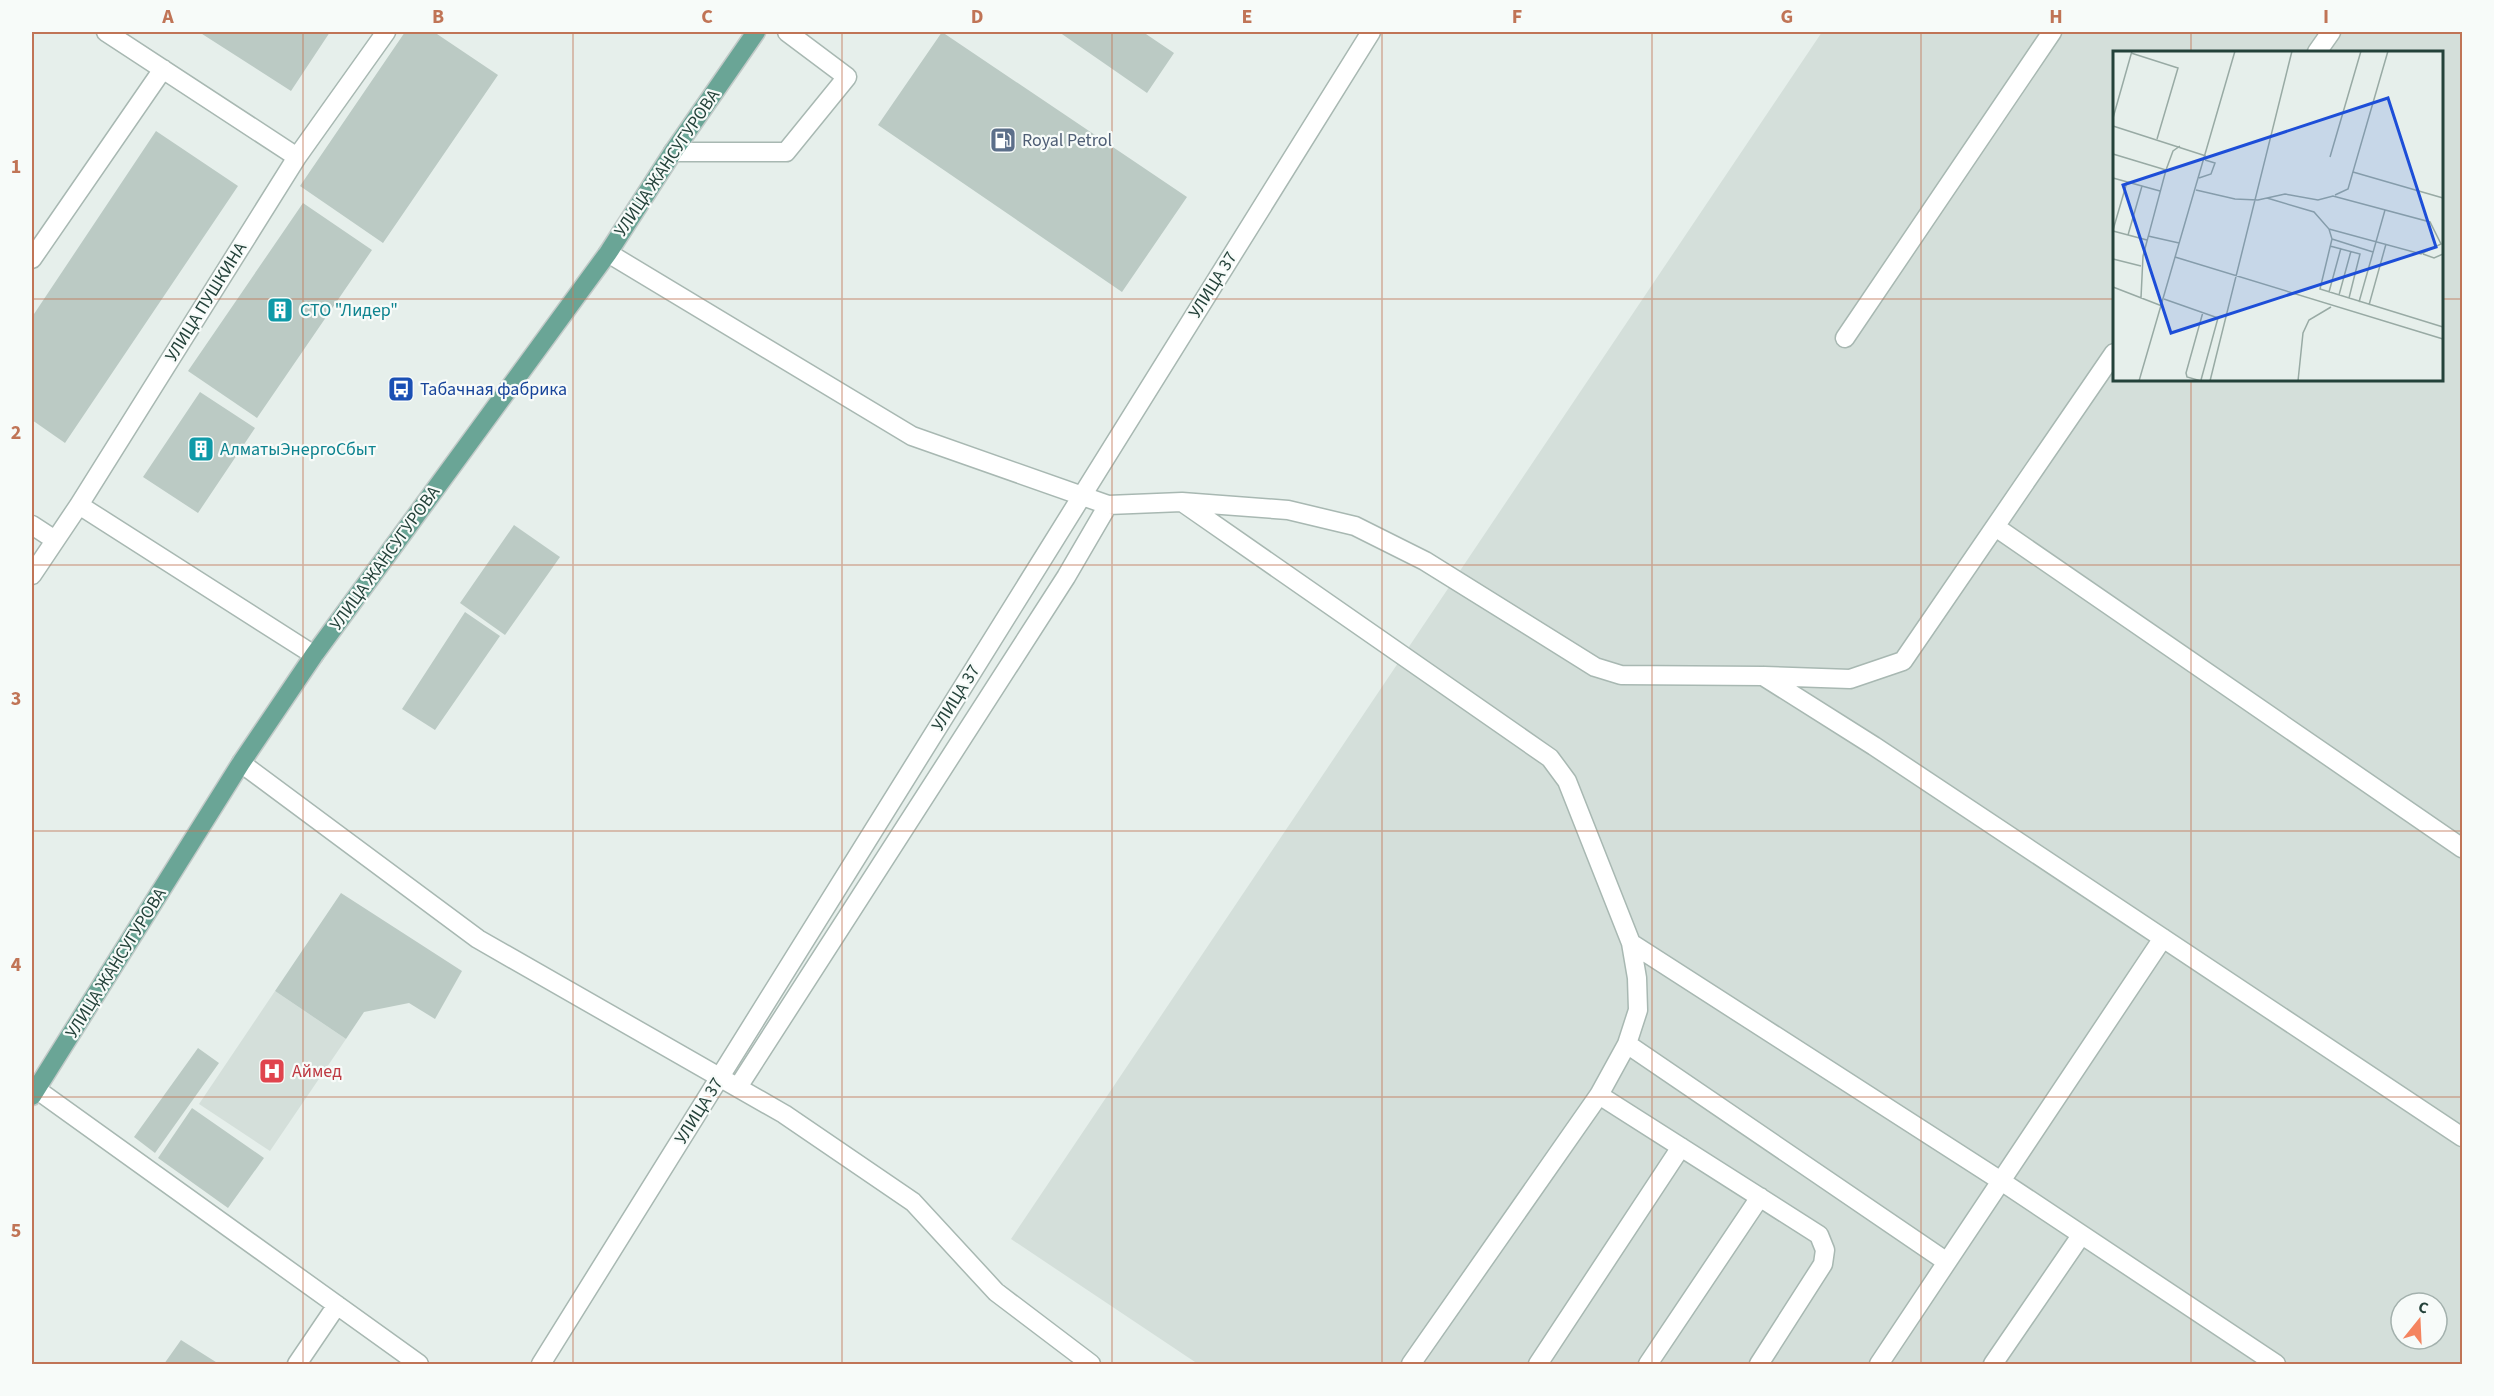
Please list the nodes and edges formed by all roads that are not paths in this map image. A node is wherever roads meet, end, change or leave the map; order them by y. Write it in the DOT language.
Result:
graph roads {
  1 [pos="106,32"];
  2 [pos="386,32"];
  3 [pos="756,32"];
  4 [pos="787,32"];
  5 [pos="1371,32"];
  6 [pos="2052,32"];
  7 [pos="2331,32"];
  8 [pos="2318,51"];
  9 [pos="163,69"];
  10 [pos="673,152"];
  11 [pos="297,157"];
  12 [pos="608,253"];
  13 [pos="32,260"];
  14 [pos="1845,338"];
  15 [pos="2113,356"];
  16 [pos="1182,502"];
  17 [pos="80,505"];
  18 [pos="1108,505"];
  19 [pos="32,525"];
  20 [pos="1997,528"];
  21 [pos="55,540"];
  22 [pos="32,575"];
  23 [pos="314,656"];
  24 [pos="1763,676"];
  25 [pos="241,763"];
  26 [pos="2463,848"];
  27 [pos="2163,938"];
  28 [pos="1631,943"];
  29 [pos="1627,1044"];
  30 [pos="738,1087"];
  31 [pos="34,1093"];
  32 [pos="1599,1095"];
  33 [pos="2463,1137"];
  34 [pos="1681,1147"];
  35 [pos="2001,1181"];
  36 [pos="1760,1197"];
  37 [pos="2080,1237"];
  38 [pos="1947,1262"];
  39 [pos="337,1305"];
  40 [pos="297,1365"];
  41 [pos="419,1365"];
  42 [pos="541,1365"];
  43 [pos="1091,1365"];
  44 [pos="1412,1365"];
  45 [pos="1538,1365"];
  46 [pos="1648,1365"];
  47 [pos="1760,1365"];
  48 [pos="1879,1365"];
  49 [pos="1993,1365"];
  50 [pos="2276,1365"];
  1 -- 9 [label="street"];
  2 -- 11 [label="street, УЛИЦА ПУШКИНА"];
  3 -- 10 [label="main road, УЛИЦА ЖАНСУГУРОВА"];
  4 -- 10 [label="street"];
  5 -- 42 [label="street, УЛИЦА 37"];
  6 -- 14 [label="street"];
  7 -- 8 [label="street"];
  9 -- 11 [label="street"];
  9 -- 13 [label="street"];
  10 -- 12 [label="main road, УЛИЦА ЖАНСУГУРОВА"];
  11 -- 17 [label="street, УЛИЦА ПУШКИНА"];
  12 -- 18 [label="street"];
  12 -- 23 [label="main road, УЛИЦА ЖАНСУГУРОВА"];
  15 -- 20 [label="street"];
  16 -- 18 [label="street"];
  16 -- 24 [label="street"];
  16 -- 28 [label="street"];
  17 -- 21 [label="street, УЛИЦА ПУШКИНА"];
  17 -- 23 [label="street"];
  18 -- 30 [label="street"];
  19 -- 21 [label="street"];
  20 -- 24 [label="street"];
  20 -- 26 [label="street"];
  21 -- 22 [label="street, УЛИЦА ПУШКИНА"];
  23 -- 25 [label="main road, УЛИЦА ЖАНСУГУРОВА"];
  24 -- 27 [label="street"];
  25 -- 30 [label="street"];
  25 -- 31 [label="main road, УЛИЦА ЖАНСУГУРОВА"];
  27 -- 33 [label="street"];
  27 -- 35 [label="street"];
  28 -- 29 [label="street"];
  28 -- 35 [label="street"];
  29 -- 32 [label="street"];
  29 -- 38 [label="street"];
  30 -- 43 [label="street"];
  31 -- 39 [label="street"];
  32 -- 34 [label="street"];
  32 -- 44 [label="street"];
  34 -- 36 [label="street"];
  34 -- 45 [label="street"];
  35 -- 37 [label="street"];
  35 -- 38 [label="street"];
  36 -- 46 [label="street"];
  36 -- 47 [label="street"];
  37 -- 49 [label="street"];
  37 -- 50 [label="street"];
  38 -- 48 [label="street"];
  39 -- 40 [label="street"];
  39 -- 41 [label="street"];
}
